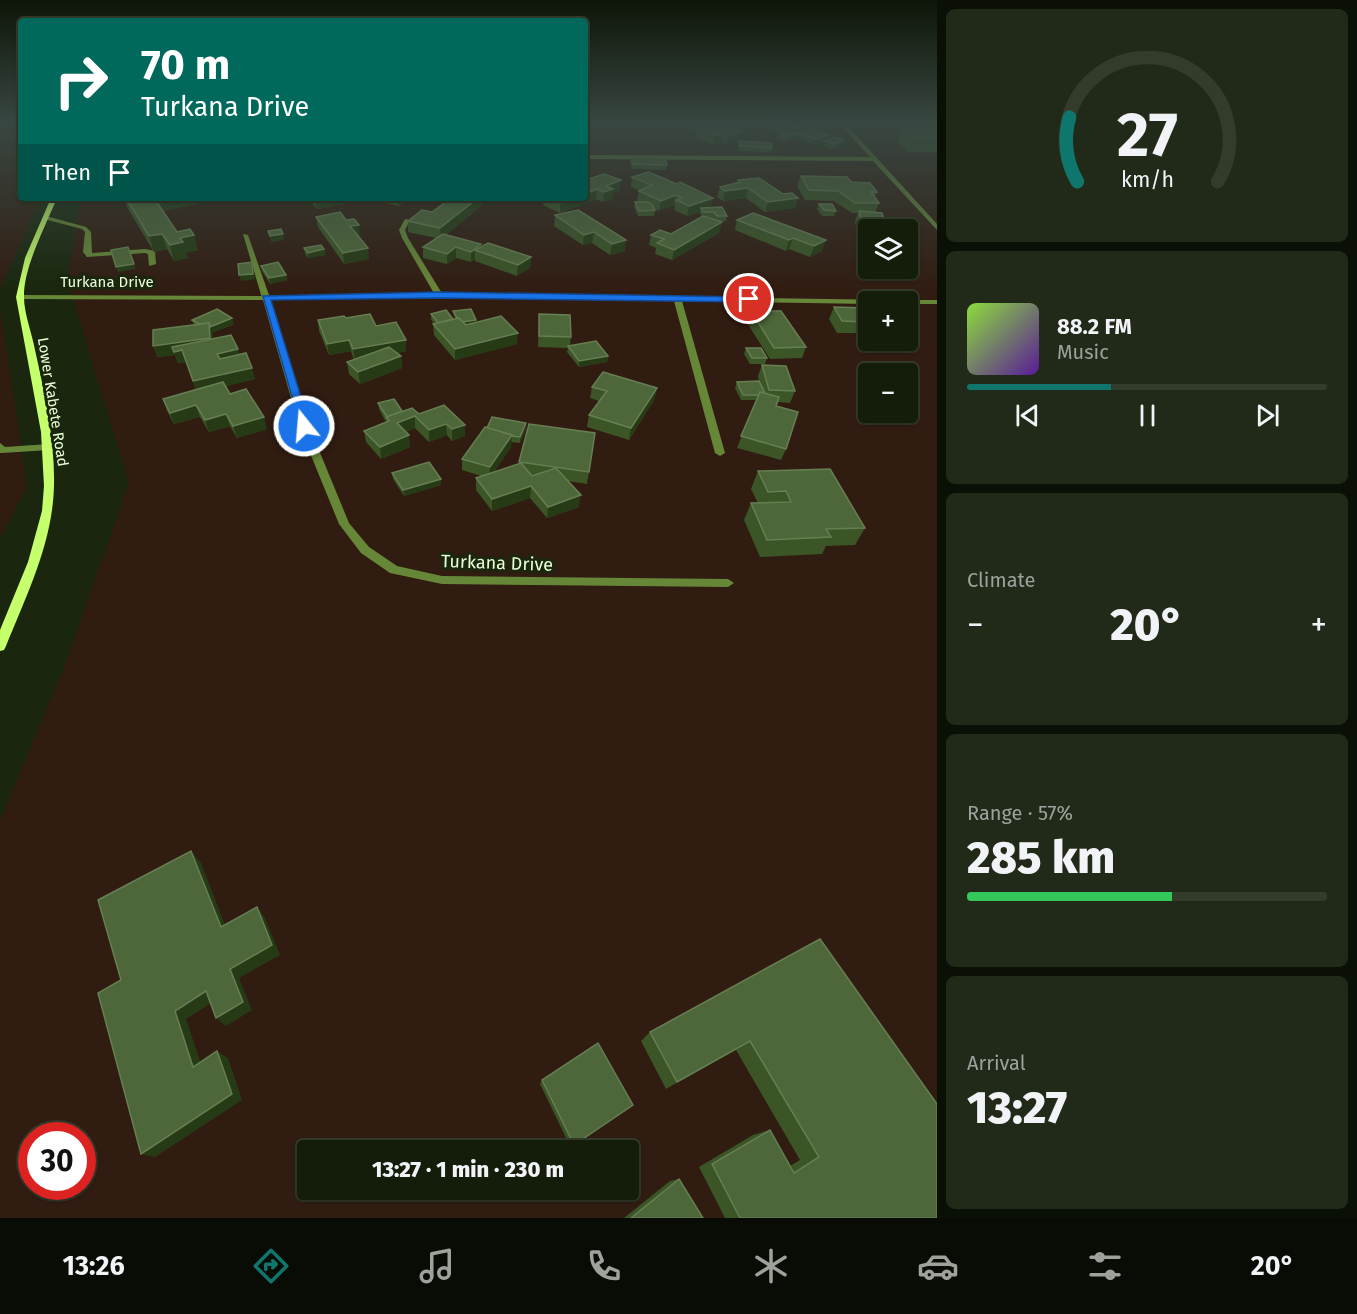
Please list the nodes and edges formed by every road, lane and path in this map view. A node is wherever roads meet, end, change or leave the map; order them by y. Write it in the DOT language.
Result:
graph roads {
  1 [pos="893,179"];
  2 [pos="53,201"];
  3 [pos="926,214"];
  4 [pos="937,214"];
  5 [pos="46,218"];
  6 [pos="407,220"];
  7 [pos="937,228"];
  8 [pos="246,235"];
  9 [pos="152,264"];
  10 [pos="439,295"];
  11 [pos="20,297"];
  12 [pos="266,298"];
  13 [pos="677,298"];
  14 [pos="858,301"];
  15 [pos="918,302"];
  16 [pos="937,302"];
  17 [pos="0,447"];
  18 [pos="49,447"];
  19 [pos="720,453"];
  20 [pos="728,583"];
  21 [pos="0,646"];
  1 -- 3 [label="street"];
  2 -- 5 [label="main road, Lower Kabete Road"];
  3 -- 4 [label="street"];
  3 -- 7 [label="street"];
  5 -- 9 [label="street"];
  5 -- 11 [label="main road, Lower Kabete Road"];
  6 -- 10 [label="street"];
  8 -- 12 [label="street"];
  10 -- 12 [label="street, Turkana Drive"];
  10 -- 13 [label="street, Turkana Drive"];
  11 -- 12 [label="street, Turkana Drive"];
  11 -- 18 [label="main road, Lower Kabete Road"];
  12 -- 20 [label="street, Turkana Drive"];
  13 -- 14 [label="street, Turkana Drive"];
  13 -- 19 [label="street"];
  15 -- 16 [label="street"];
  17 -- 18 [label="street"];
  18 -- 21 [label="main road, Lower Kabete Road"];
}
